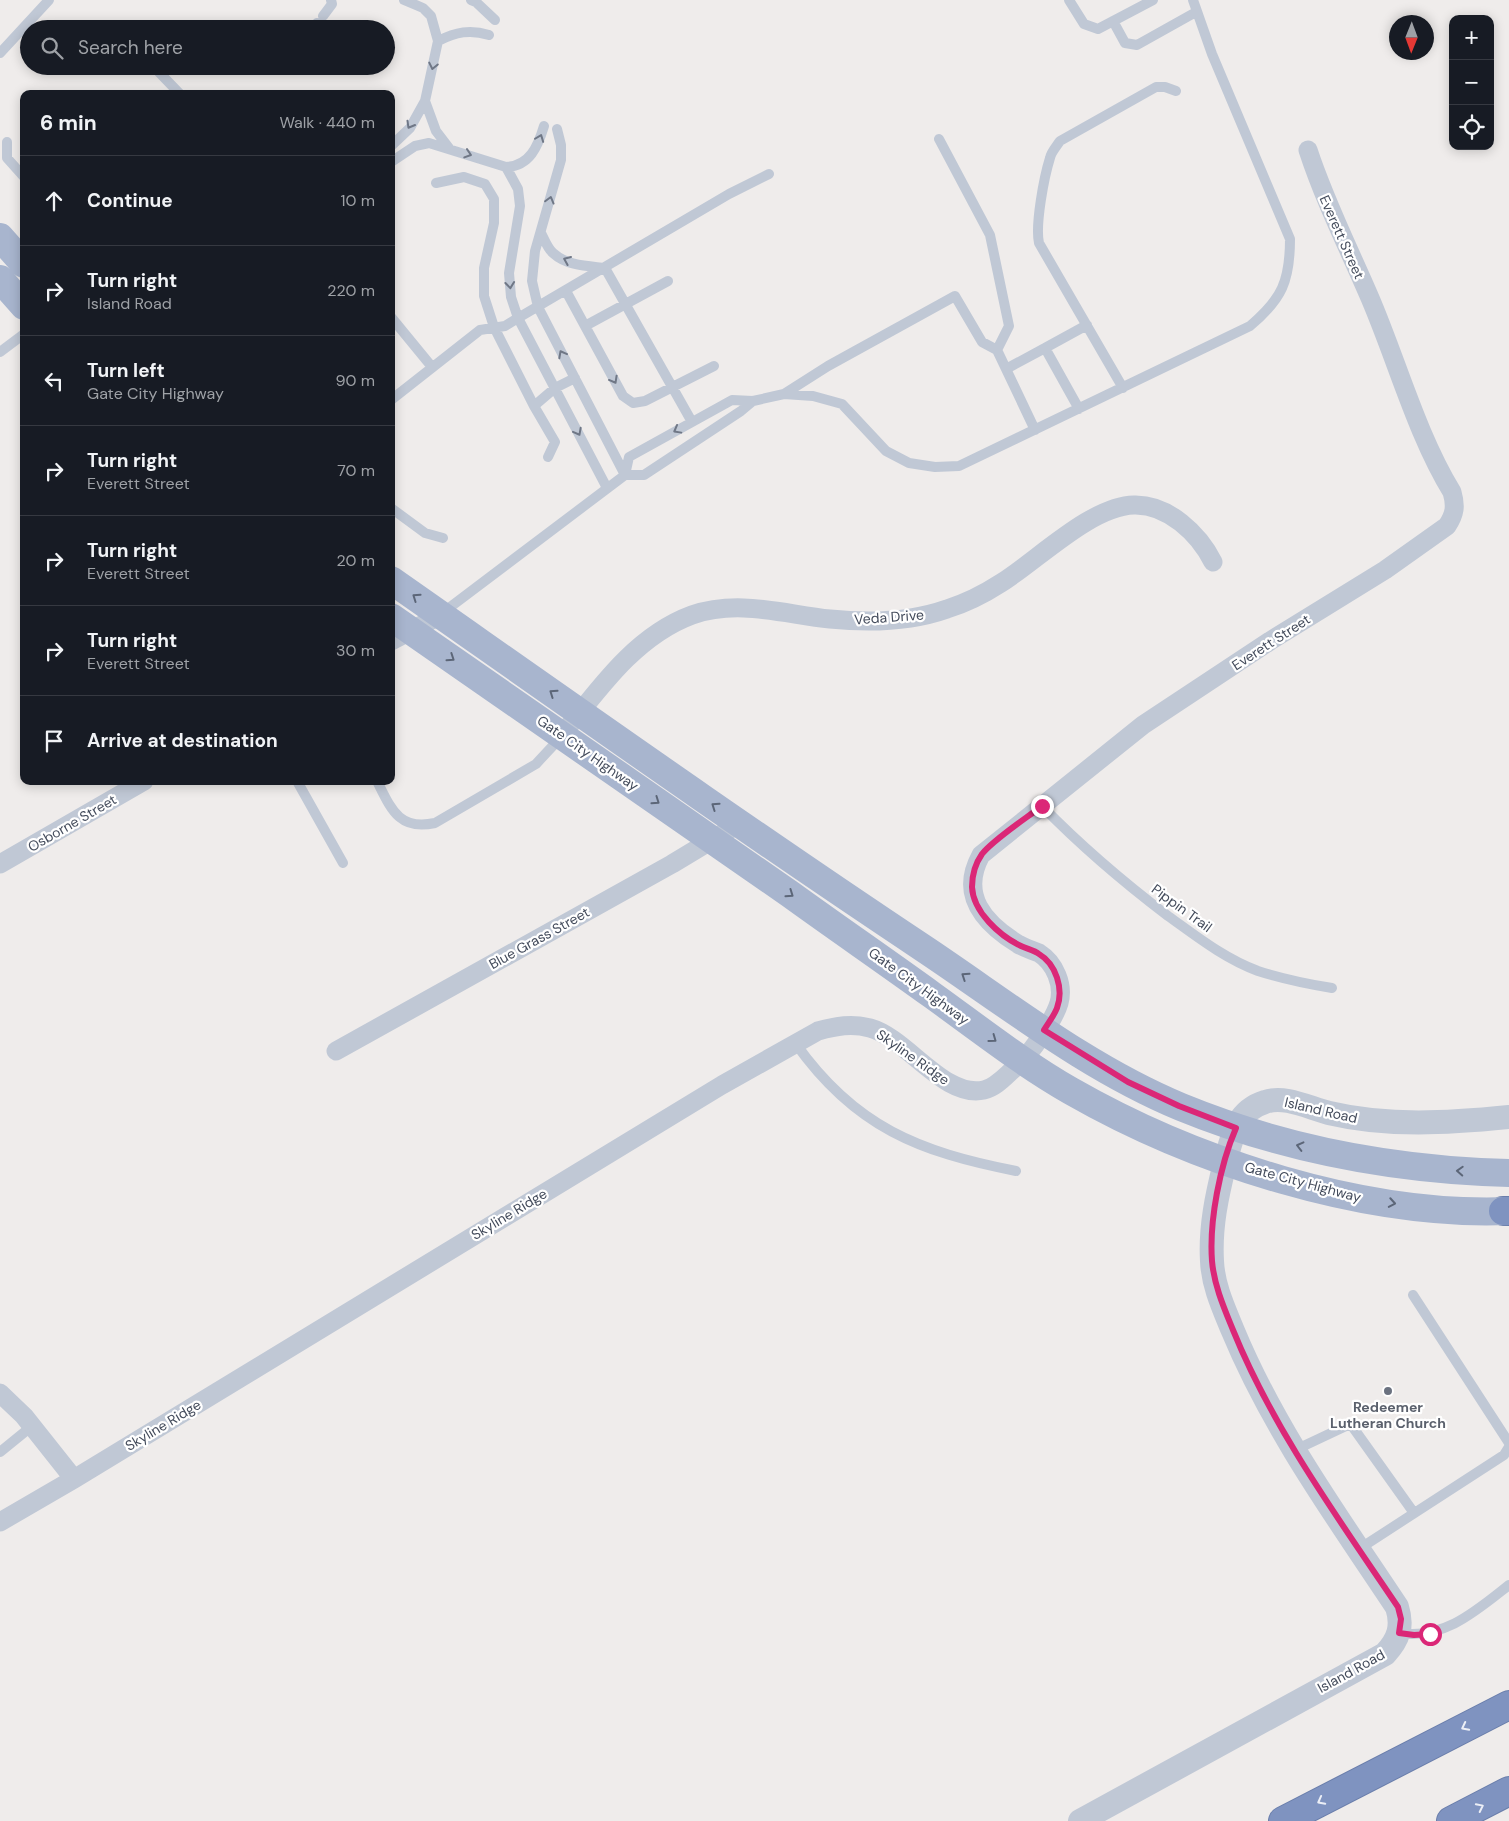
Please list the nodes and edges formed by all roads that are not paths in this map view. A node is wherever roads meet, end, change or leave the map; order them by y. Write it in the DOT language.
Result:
graph roads {
  1 [pos="50,0"];
  2 [pos="331,0"];
  3 [pos="404,0"];
  4 [pos="471,0"];
  5 [pos="1069,0"];
  6 [pos="1153,0"];
  7 [pos="1193,0"];
  8 [pos="1196,12"];
  9 [pos="31,20"];
  10 [pos="322,20"];
  11 [pos="495,20"];
  12 [pos="1113,21"];
  13 [pos="20,31"];
  14 [pos="489,35"];
  15 [pos="438,40"];
  16 [pos="0,52"];
  17 [pos="162,75"];
  18 [pos="176,90"];
  19 [pos="1176,91"];
  20 [pos="425,101"];
  21 [pos="544,126"];
  22 [pos="557,129"];
  23 [pos="939,139"];
  24 [pos="7,142"];
  25 [pos="395,142"];
  26 [pos="449,148"];
  27 [pos="1308,150"];
  28 [pos="395,159"];
  29 [pos="506,167"];
  30 [pos="20,173"];
  31 [pos="769,174"];
  32 [pos="436,183"];
  33 [pos="541,233"];
  34 [pos="0,237"];
  35 [pos="20,260"];
  36 [pos="605,268"];
  37 [pos="0,279"];
  38 [pos="668,281"];
  39 [pos="566,291"];
  40 [pos="20,302"];
  41 [pos="626,304"];
  42 [pos="538,307"];
  43 [pos="518,318"];
  44 [pos="395,322"];
  45 [pos="1087,325"];
  46 [pos="585,326"];
  47 [pos="494,327"];
  48 [pos="20,337"];
  49 [pos="1045,348"];
  50 [pos="997,350"];
  51 [pos="0,352"];
  52 [pos="714,366"];
  53 [pos="432,368"];
  54 [pos="1006,369"];
  55 [pos="575,378"];
  56 [pos="673,387"];
  57 [pos="555,388"];
  58 [pos="1123,388"];
  59 [pos="784,394"];
  60 [pos="395,397"];
  61 [pos="752,401"];
  62 [pos="534,406"];
  63 [pos="1079,409"];
  64 [pos="692,422"];
  65 [pos="1035,430"];
  66 [pos="548,456"];
  67 [pos="625,475"];
  68 [pos="608,488"];
  69 [pos="395,511"];
  70 [pos="444,538"];
  71 [pos="1212,562"];
  72 [pos="395,583"];
  73 [pos="440,615"];
  74 [pos="398,629"];
  75 [pos="580,712"];
  76 [pos="562,735"];
  77 [pos="137,785"];
  78 [pos="299,785"];
  79 [pos="378,785"];
  80 [pos="1042,806"];
  81 [pos="740,823"];
  82 [pos="712,840"];
  83 [pos="343,863"];
  84 [pos="0,864"];
  85 [pos="1332,988"];
  86 [pos="1044,1030"];
  87 [pos="796,1044"];
  88 [pos="336,1051"];
  89 [pos="1022,1061"];
  90 [pos="1509,1117"];
  91 [pos="1236,1128"];
  92 [pos="1226,1161"];
  93 [pos="1016,1171"];
  94 [pos="1509,1173"];
  95 [pos="1507,1211"];
  96 [pos="1413,1295"];
  97 [pos="0,1393"];
  98 [pos="32,1426"];
  99 [pos="1509,1443"];
  100 [pos="1509,1447"];
  101 [pos="1295,1450"];
  102 [pos="0,1452"];
  103 [pos="74,1479"];
  104 [pos="1414,1513"];
  105 [pos="0,1522"];
  106 [pos="1359,1549"];
  107 [pos="1509,1585"];
  108 [pos="1399,1633"];
  109 [pos="1509,1705"];
  110 [pos="1509,1792"];
  111 [pos="1080,1821"];
  112 [pos="1283,1821"];
  113 [pos="1451,1821"];
  1 -- 9 [label="lane"];
  2 -- 10 [label="lane"];
  3 -- 15 [label="lane"];
  4 -- 11 [label="lane"];
  5 -- 12 [label="lane"];
  6 -- 12 [label="lane"];
  7 -- 8 [label="lane"];
  8 -- 12 [label="lane"];
  8 -- 58 [label="lane"];
  13 -- 16 [label="lane"];
  14 -- 15 [label="lane"];
  15 -- 20 [label="lane, one-way"];
  17 -- 18 [label="lane"];
  19 -- 45 [label="lane"];
  20 -- 25 [label="lane, one-way"];
  20 -- 26 [label="lane"];
  29 -- 21 [label="lane, one-way"];
  33 -- 22 [label="lane, one-way"];
  23 -- 50 [label="lane"];
  24 -- 30 [label="lane"];
  26 -- 28 [label="lane"];
  26 -- 29 [label="lane, one-way"];
  27 -- 80 [label="street, Everett Street"];
  29 -- 43 [label="lane, one-way"];
  31 -- 36 [label="lane"];
  32 -- 47 [label="lane"];
  36 -- 33 [label="lane, one-way"];
  33 -- 42 [label="lane"];
  34 -- 35 [label="main road"];
  36 -- 39 [label="lane"];
  36 -- 41 [label="lane"];
  37 -- 40 [label="main road"];
  38 -- 41 [label="lane"];
  39 -- 42 [label="lane"];
  39 -- 46 [label="lane"];
  41 -- 46 [label="lane"];
  41 -- 56 [label="lane"];
  42 -- 43 [label="lane"];
  55 -- 42 [label="lane, one-way"];
  43 -- 47 [label="lane"];
  43 -- 57 [label="lane"];
  44 -- 53 [label="lane"];
  45 -- 49 [label="lane"];
  45 -- 58 [label="lane"];
  46 -- 56 [label="lane, one-way"];
  47 -- 53 [label="lane"];
  47 -- 62 [label="lane"];
  48 -- 51 [label="lane"];
  49 -- 54 [label="lane"];
  49 -- 63 [label="lane"];
  50 -- 54 [label="lane"];
  50 -- 59 [label="lane"];
  52 -- 56 [label="lane"];
  53 -- 60 [label="lane"];
  54 -- 65 [label="lane"];
  55 -- 57 [label="lane"];
  55 -- 67 [label="lane"];
  56 -- 64 [label="lane"];
  57 -- 62 [label="lane"];
  57 -- 68 [label="lane, one-way"];
  58 -- 63 [label="lane"];
  59 -- 61 [label="lane"];
  59 -- 65 [label="lane"];
  61 -- 64 [label="lane"];
  61 -- 67 [label="lane"];
  62 -- 66 [label="lane"];
  63 -- 65 [label="lane"];
  64 -- 67 [label="lane, one-way"];
  67 -- 68 [label="lane"];
  68 -- 73 [label="lane"];
  69 -- 70 [label="lane"];
  71 -- 75 [label="street, Veda Drive"];
  73 -- 72 [label="main road, one-way"];
  73 -- 74 [label="street"];
  75 -- 73 [label="main road, one-way"];
  74 -- 76 [label="main road, Gate City Highway, one-way"];
  75 -- 76 [label="street, Veda Drive"];
  81 -- 75 [label="main road, one-way"];
  76 -- 79 [label="lane"];
  76 -- 82 [label="main road, Gate City Highway, one-way"];
  77 -- 84 [label="street, Osborne Street"];
  78 -- 83 [label="lane"];
  80 -- 85 [label="lane, Pippin Trail"];
  80 -- 86 [label="street, Everett Street"];
  81 -- 82 [label="street, Blue Grass Street"];
  86 -- 81 [label="main road, one-way"];
  82 -- 88 [label="street, Blue Grass Street"];
  82 -- 89 [label="main road, Gate City Highway, one-way"];
  86 -- 89 [label="street, Everett Street"];
  86 -- 91 [label="main road"];
  87 -- 89 [label="street, Skyline Ridge"];
  87 -- 93 [label="lane"];
  87 -- 103 [label="street, Skyline Ridge"];
  89 -- 92 [label="main road, Gate City Highway"];
  90 -- 91 [label="street, Island Road"];
  91 -- 92 [label="street, Island Road"];
  94 -- 91 [label="main road, one-way"];
  92 -- 95 [label="main road, Gate City Highway, one-way"];
  92 -- 101 [label="street, Island Road"];
  96 -- 99 [label="lane"];
  97 -- 98 [label="street"];
  98 -- 102 [label="lane"];
  98 -- 103 [label="street"];
  100 -- 104 [label="lane"];
  101 -- 104 [label="lane"];
  101 -- 106 [label="street, Island Road"];
  103 -- 105 [label="street, Skyline Ridge"];
  104 -- 106 [label="lane"];
  106 -- 108 [label="street, Island Road"];
  107 -- 108 [label="lane"];
  108 -- 111 [label="street, Island Road"];
  109 -- 112 [label="highway, one-way"];
  113 -- 110 [label="highway, one-way"];
}
